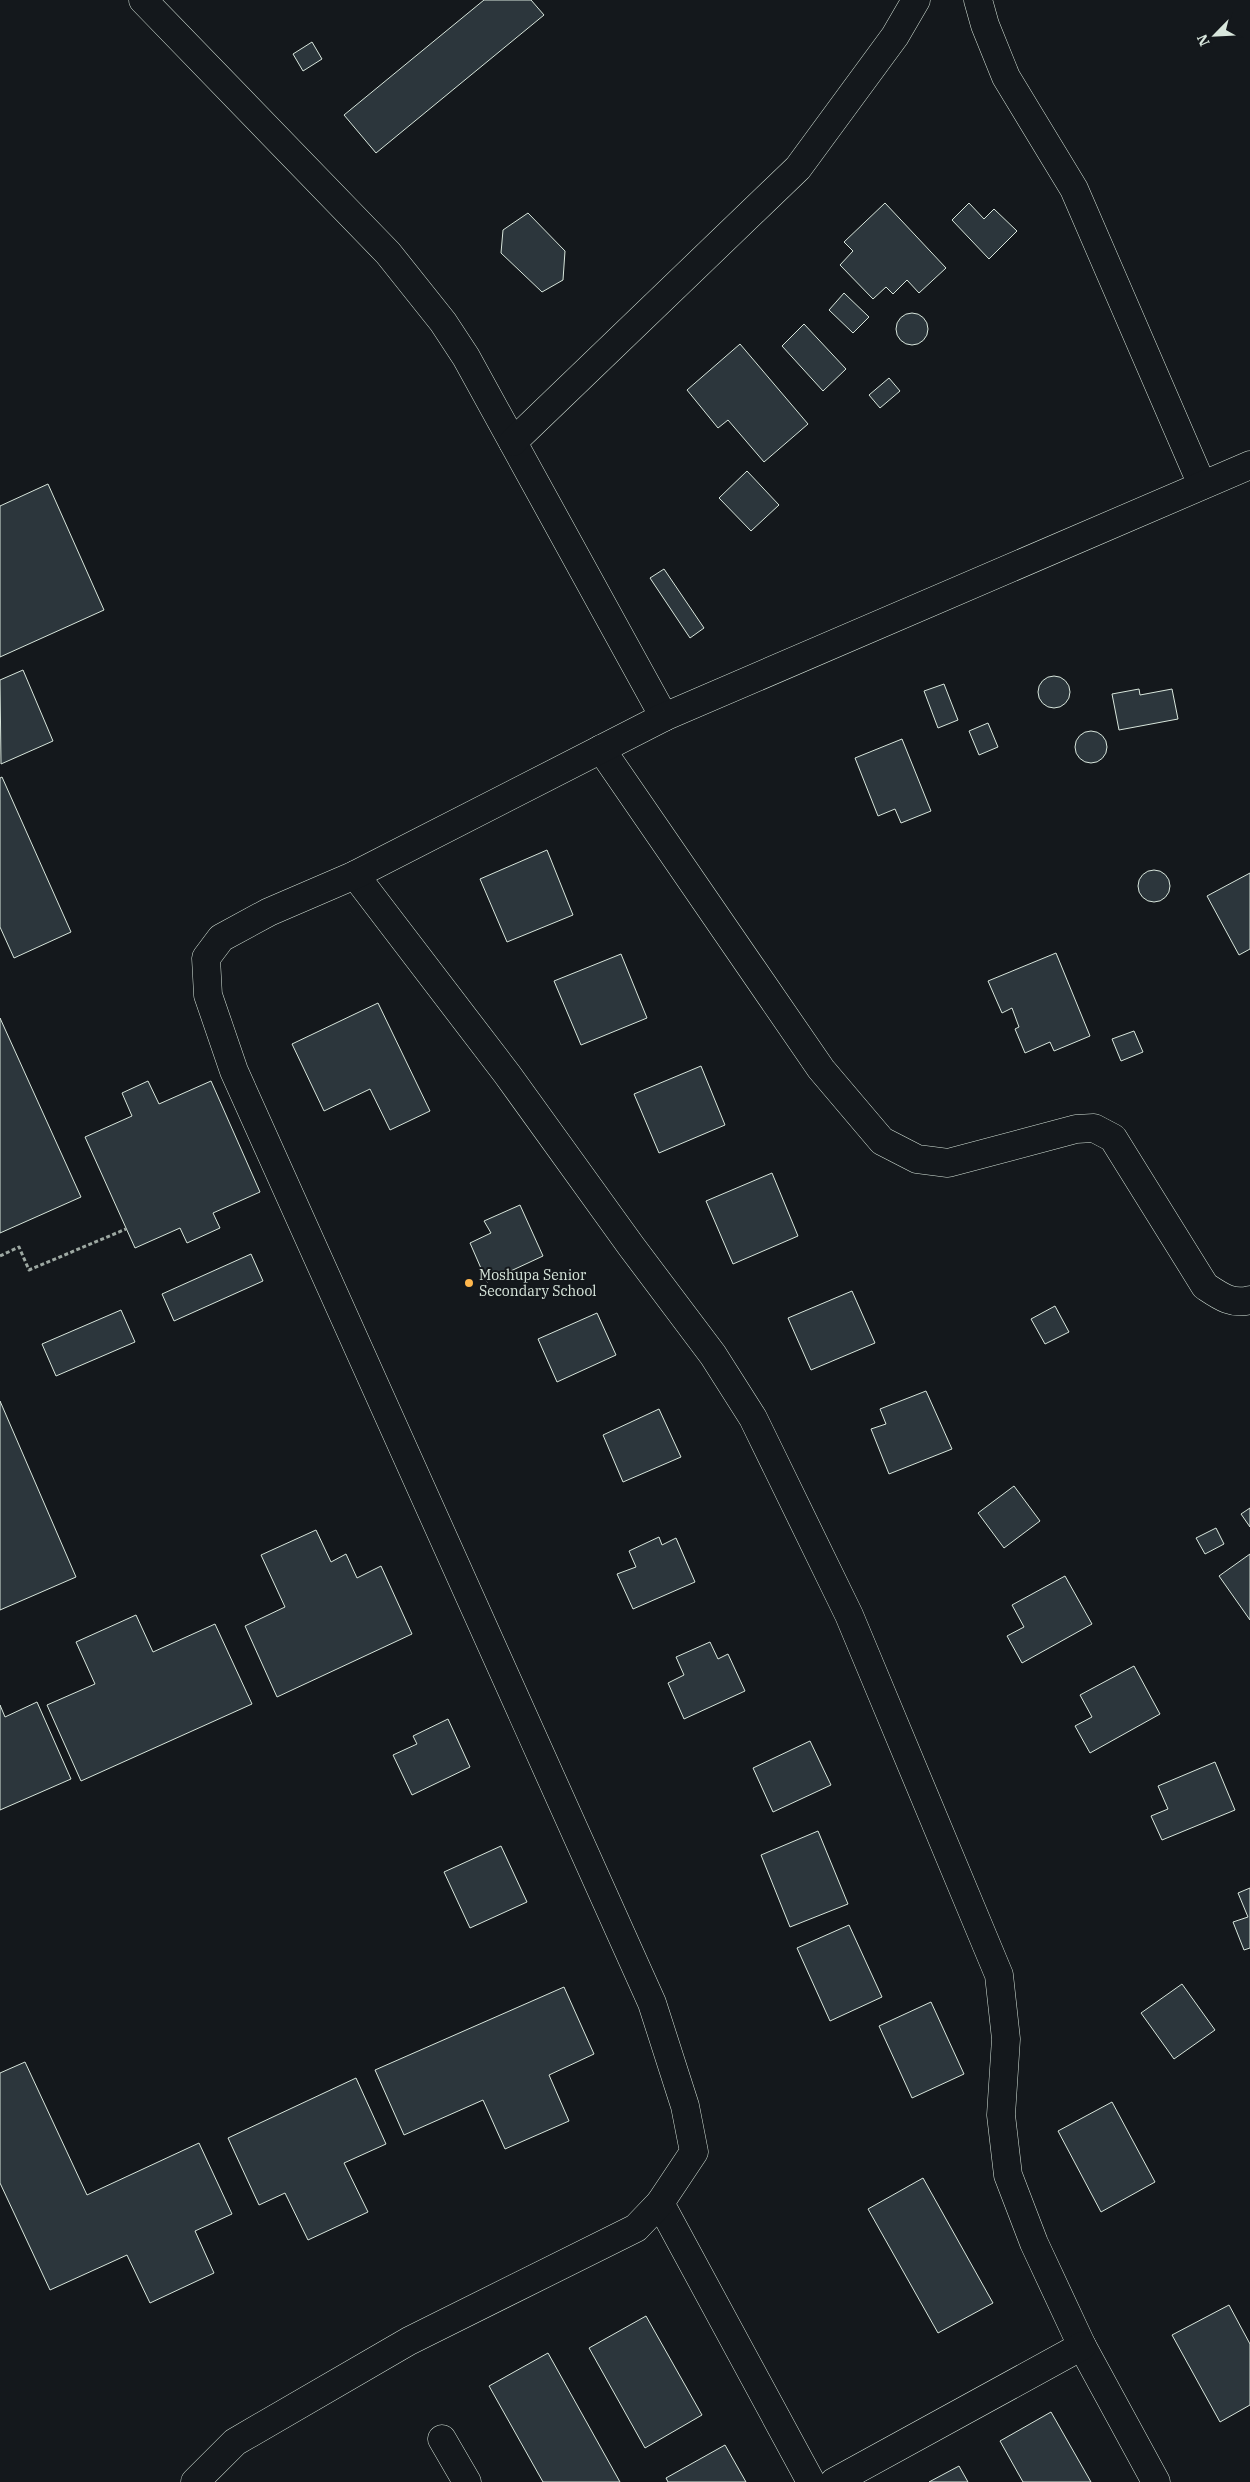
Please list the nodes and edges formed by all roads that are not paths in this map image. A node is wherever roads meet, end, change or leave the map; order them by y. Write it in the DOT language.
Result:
graph roads {
  1 [pos="144,0"];
  2 [pos="916,0"];
  3 [pos="978,0"];
  4 [pos="513,442"];
  5 [pos="1250,465"];
  6 [pos="1202,485"];
  7 [pos="664,717"];
  8 [pos="601,749"];
  9 [pos="355,875"];
  10 [pos="1250,1300"];
  11 [pos="660,2203"];
  12 [pos="1082,2346"];
  13 [pos="442,2439"];
  14 [pos="195,2482"];
  15 [pos="467,2482"];
  16 [pos="811,2482"];
  17 [pos="834,2482"];
  18 [pos="1156,2482"];
  1 -- 4 [label="street"];
  2 -- 4 [label="street"];
  3 -- 6 [label="street"];
  4 -- 7 [label="street"];
  5 -- 6 [label="street"];
  6 -- 7 [label="street"];
  7 -- 8 [label="street"];
  8 -- 9 [label="street"];
  8 -- 10 [label="street"];
  9 -- 11 [label="street"];
  9 -- 12 [label="street"];
  11 -- 14 [label="street"];
  11 -- 16 [label="street"];
  12 -- 17 [label="street"];
  12 -- 18 [label="street"];
  13 -- 15 [label="street"];
}
